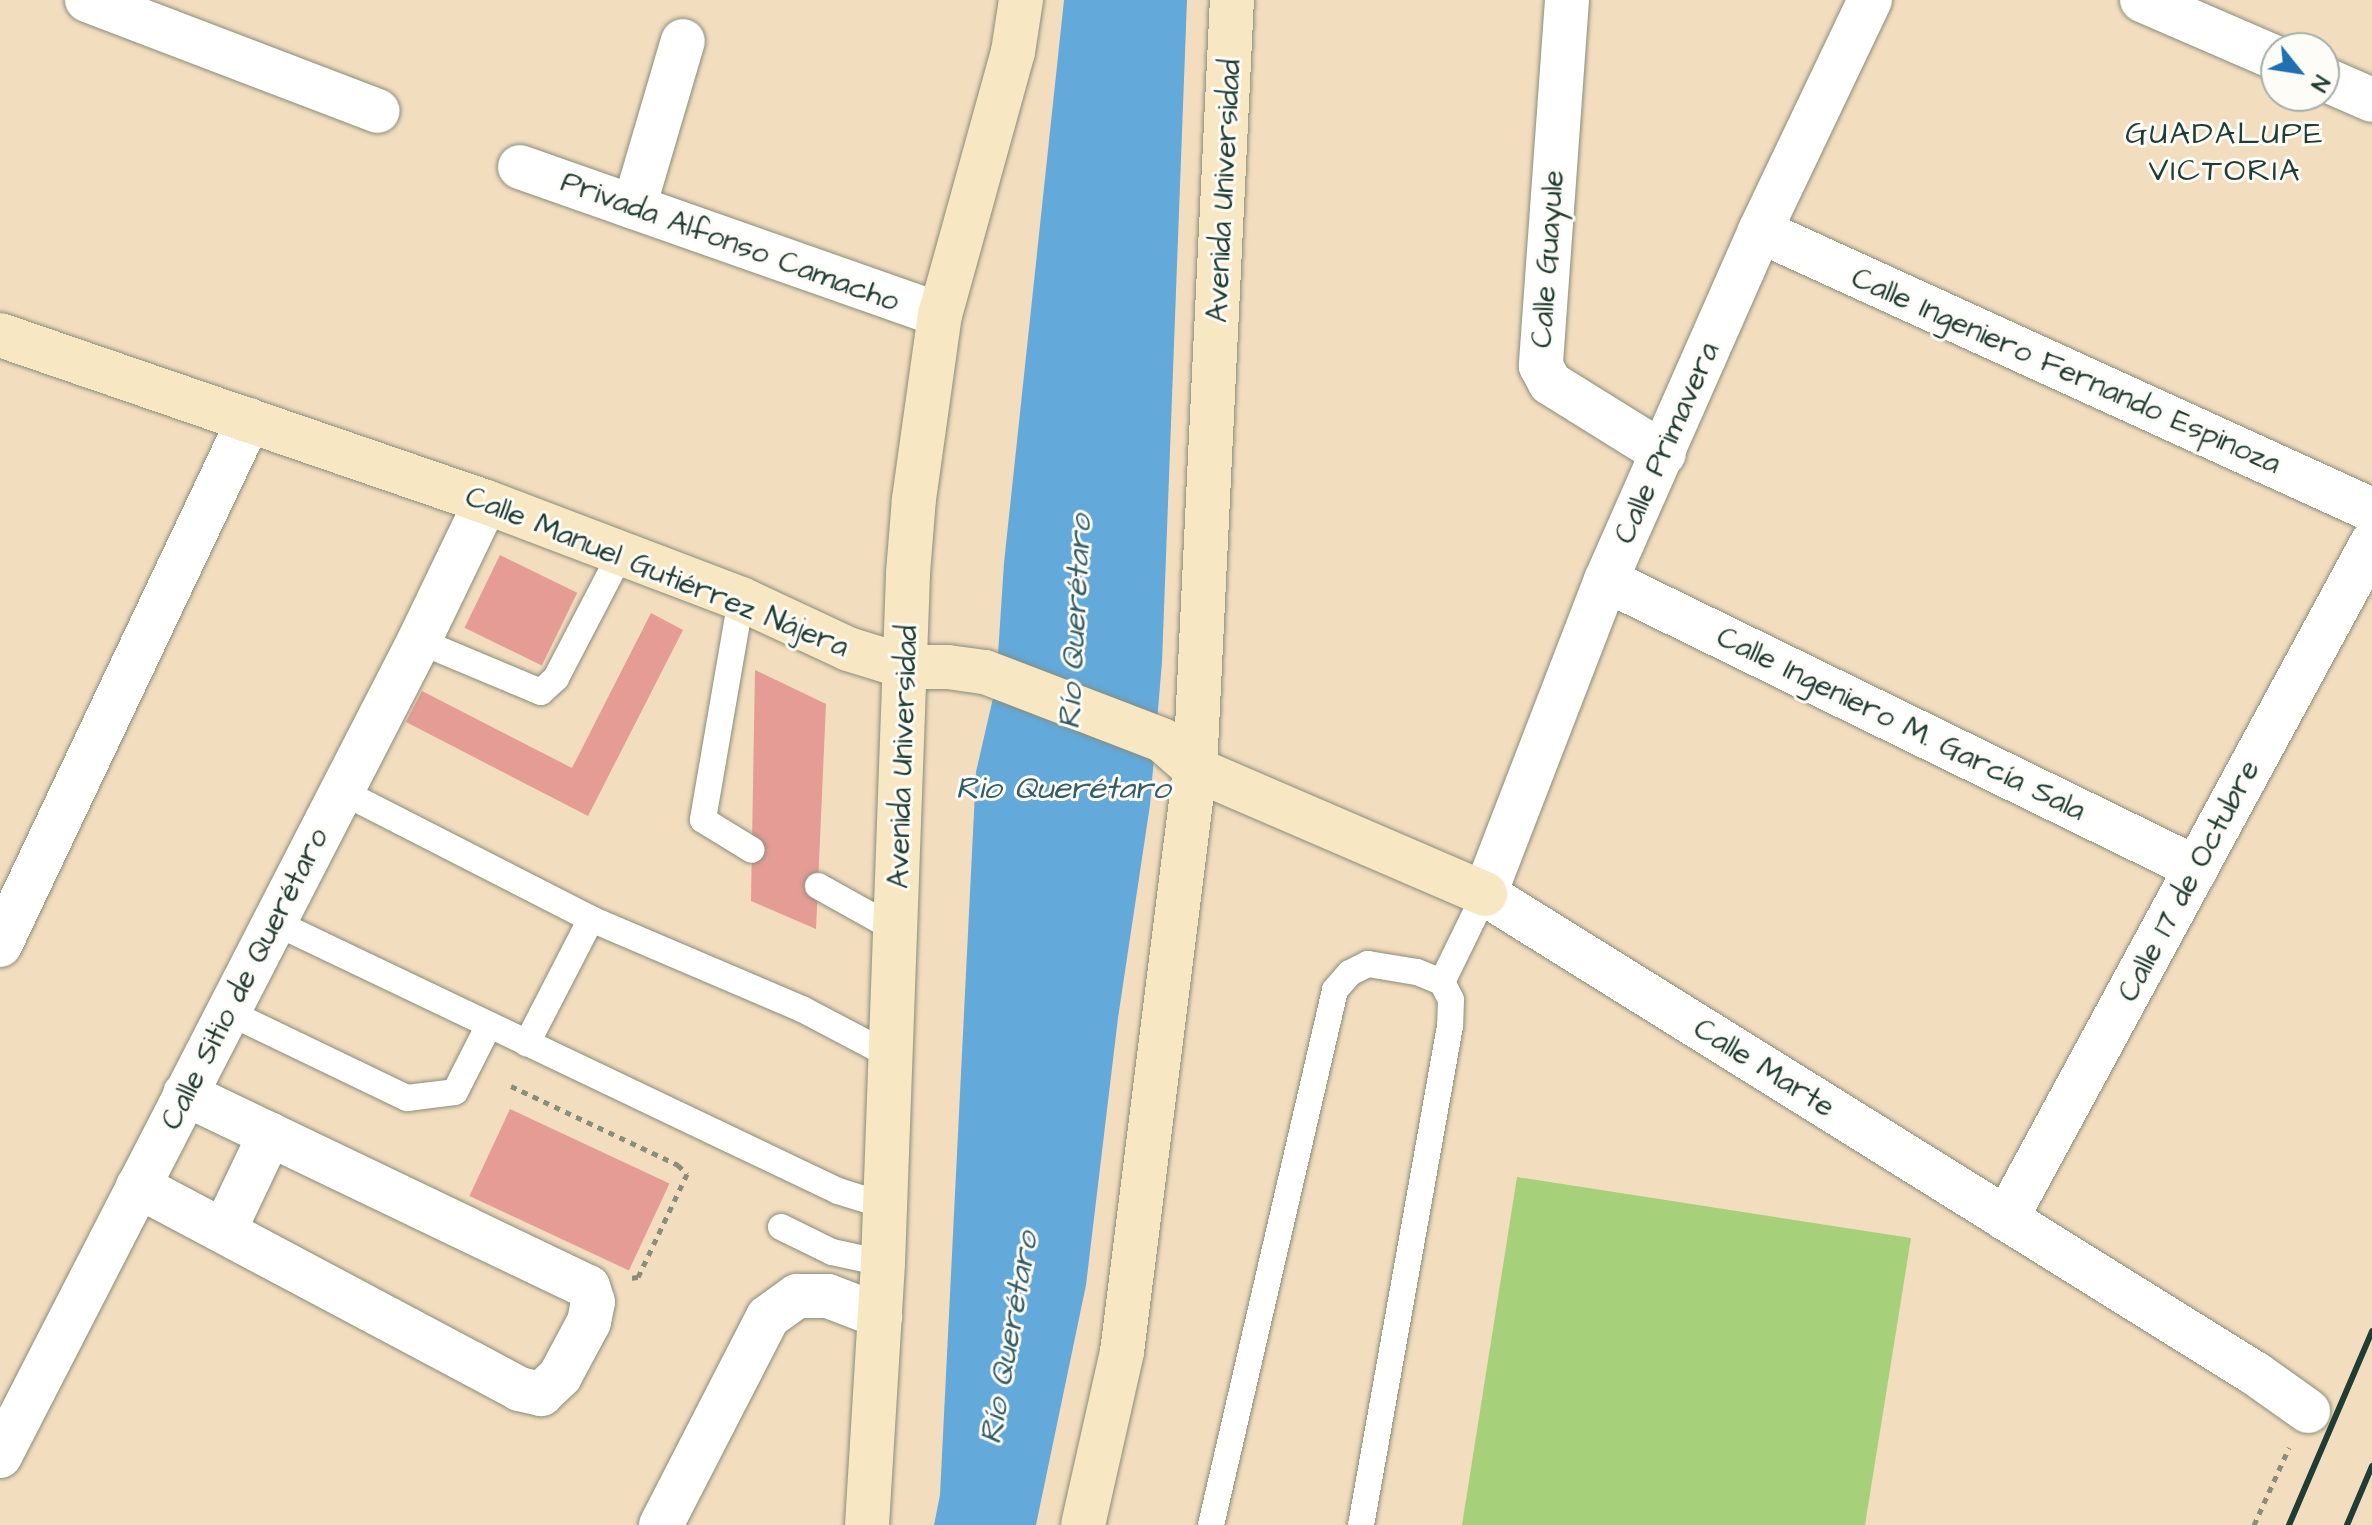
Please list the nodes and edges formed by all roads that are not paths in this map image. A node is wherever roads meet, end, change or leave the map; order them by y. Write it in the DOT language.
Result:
graph roads {
  1 [pos="87,0"];
  2 [pos="1021,0"];
  3 [pos="1232,0"];
  4 [pos="1567,0"];
  5 [pos="1870,0"];
  6 [pos="2142,0"];
  7 [pos="683,41"];
  8 [pos="2260,51"];
  9 [pos="2340,86"];
  10 [pos="2372,100"];
  11 [pos="377,111"];
  12 [pos="520,167"];
  13 [pos="634,207"];
  14 [pos="1760,231"];
  15 [pos="940,315"];
  16 [pos="0,335"];
  17 [pos="249,420"];
  18 [pos="1664,454"];
  19 [pos="486,502"];
  20 [pos="2372,510"];
  21 [pos="2372,543"];
  22 [pos="621,553"];
  23 [pos="1606,580"];
  24 [pos="741,599"];
  25 [pos="419,641"];
  26 [pos="906,667"];
  27 [pos="1195,769"];
  28 [pos="341,791"];
  29 [pos="752,850"];
  30 [pos="2196,868"];
  31 [pos="818,886"];
  32 [pos="1485,894"];
  33 [pos="591,919"];
  34 [pos="274,922"];
  35 [pos="897,930"];
  36 [pos="0,945"];
  37 [pos="1442,982"];
  38 [pos="228,1012"];
  39 [pos="489,1025"];
  40 [pos="527,1043"];
  41 [pos="893,1057"];
  42 [pos="185,1094"];
  43 [pos="270,1134"];
  44 [pos="138,1186"];
  45 [pos="886,1206"];
  46 [pos="2006,1219"];
  47 [pos="781,1227"];
  48 [pos="224,1231"];
  49 [pos="883,1263"];
  50 [pos="880,1316"];
  51 [pos="14,1394"];
  52 [pos="2300,1426"];
  53 [pos="0,1456"];
  54 [pos="661,1525"];
  55 [pos="867,1525"];
  56 [pos="1083,1525"];
  57 [pos="1211,1525"];
  58 [pos="1361,1525"];
  1 -- 11 [label="street"];
  2 -- 15 [label="main road, Avenida Universidad"];
  3 -- 27 [label="main road, Avenida Universidad"];
  4 -- 18 [label="street, Calle Guayule"];
  5 -- 14 [label="street, Calle Primavera"];
  6 -- 8 [label="street"];
  7 -- 13 [label="street"];
  9 -- 10 [label="street"];
  12 -- 13 [label="street, Privada Alfonso Camacho"];
  13 -- 15 [label="street, Privada Alfonso Camacho"];
  14 -- 18 [label="street, Calle Primavera"];
  14 -- 20 [label="street, Calle Ingeniero Fernando Espinoza"];
  15 -- 26 [label="main road, Avenida Universidad"];
  16 -- 17 [label="main road, Calle Manuel Gutiérrez Nájera"];
  17 -- 19 [label="main road, Calle Manuel Gutiérrez Nájera"];
  17 -- 36 [label="street"];
  18 -- 23 [label="street, Calle Primavera"];
  19 -- 22 [label="main road, Calle Manuel Gutiérrez Nájera"];
  19 -- 25 [label="street, Calle Sitio de Querétaro"];
  21 -- 30 [label="street, Calle 17 de Octubre"];
  22 -- 24 [label="main road, Calle Manuel Gutiérrez Nájera"];
  22 -- 25 [label="lane"];
  23 -- 30 [label="street, Calle Ingeniero M. García Sala"];
  23 -- 32 [label="street, Calle Primavera"];
  24 -- 26 [label="main road, Calle Manuel Gutiérrez Nájera"];
  24 -- 29 [label="lane"];
  25 -- 28 [label="street, Calle Sitio de Querétaro"];
  26 -- 27 [label="main road, Calle Manuel Gutiérrez Nájera"];
  26 -- 35 [label="main road, Avenida Universidad"];
  27 -- 32 [label="main road, Calle Marte"];
  27 -- 56 [label="main road, Avenida Universidad"];
  28 -- 33 [label="lane"];
  28 -- 34 [label="street, Calle Sitio de Querétaro"];
  30 -- 46 [label="street, Calle 17 de Octubre"];
  31 -- 35 [label="lane"];
  32 -- 37 [label="lane"];
  32 -- 46 [label="street, Calle Marte"];
  33 -- 40 [label="lane"];
  33 -- 41 [label="lane"];
  34 -- 38 [label="street, Calle Sitio de Querétaro"];
  34 -- 39 [label="lane"];
  35 -- 41 [label="main road, Avenida Universidad"];
  37 -- 57 [label="lane"];
  37 -- 58 [label="lane"];
  38 -- 39 [label="lane"];
  38 -- 42 [label="street, Calle Sitio de Querétaro"];
  39 -- 40 [label="lane"];
  40 -- 45 [label="lane"];
  41 -- 45 [label="main road, Avenida Universidad"];
  42 -- 43 [label="street"];
  42 -- 44 [label="street, Calle Sitio de Querétaro"];
  43 -- 48 [label="street"];
  43 -- 48 [label="street"];
  44 -- 48 [label="street"];
  44 -- 51 [label="street, Calle Sitio de Querétaro"];
  45 -- 49 [label="main road, Avenida Universidad"];
  46 -- 52 [label="street, Calle Marte"];
  47 -- 49 [label="lane"];
  49 -- 50 [label="main road, Avenida Universidad"];
  50 -- 54 [label="street"];
  50 -- 55 [label="main road, Avenida Universidad"];
  51 -- 53 [label="street, Calle Sitio de Querétaro"];
}
